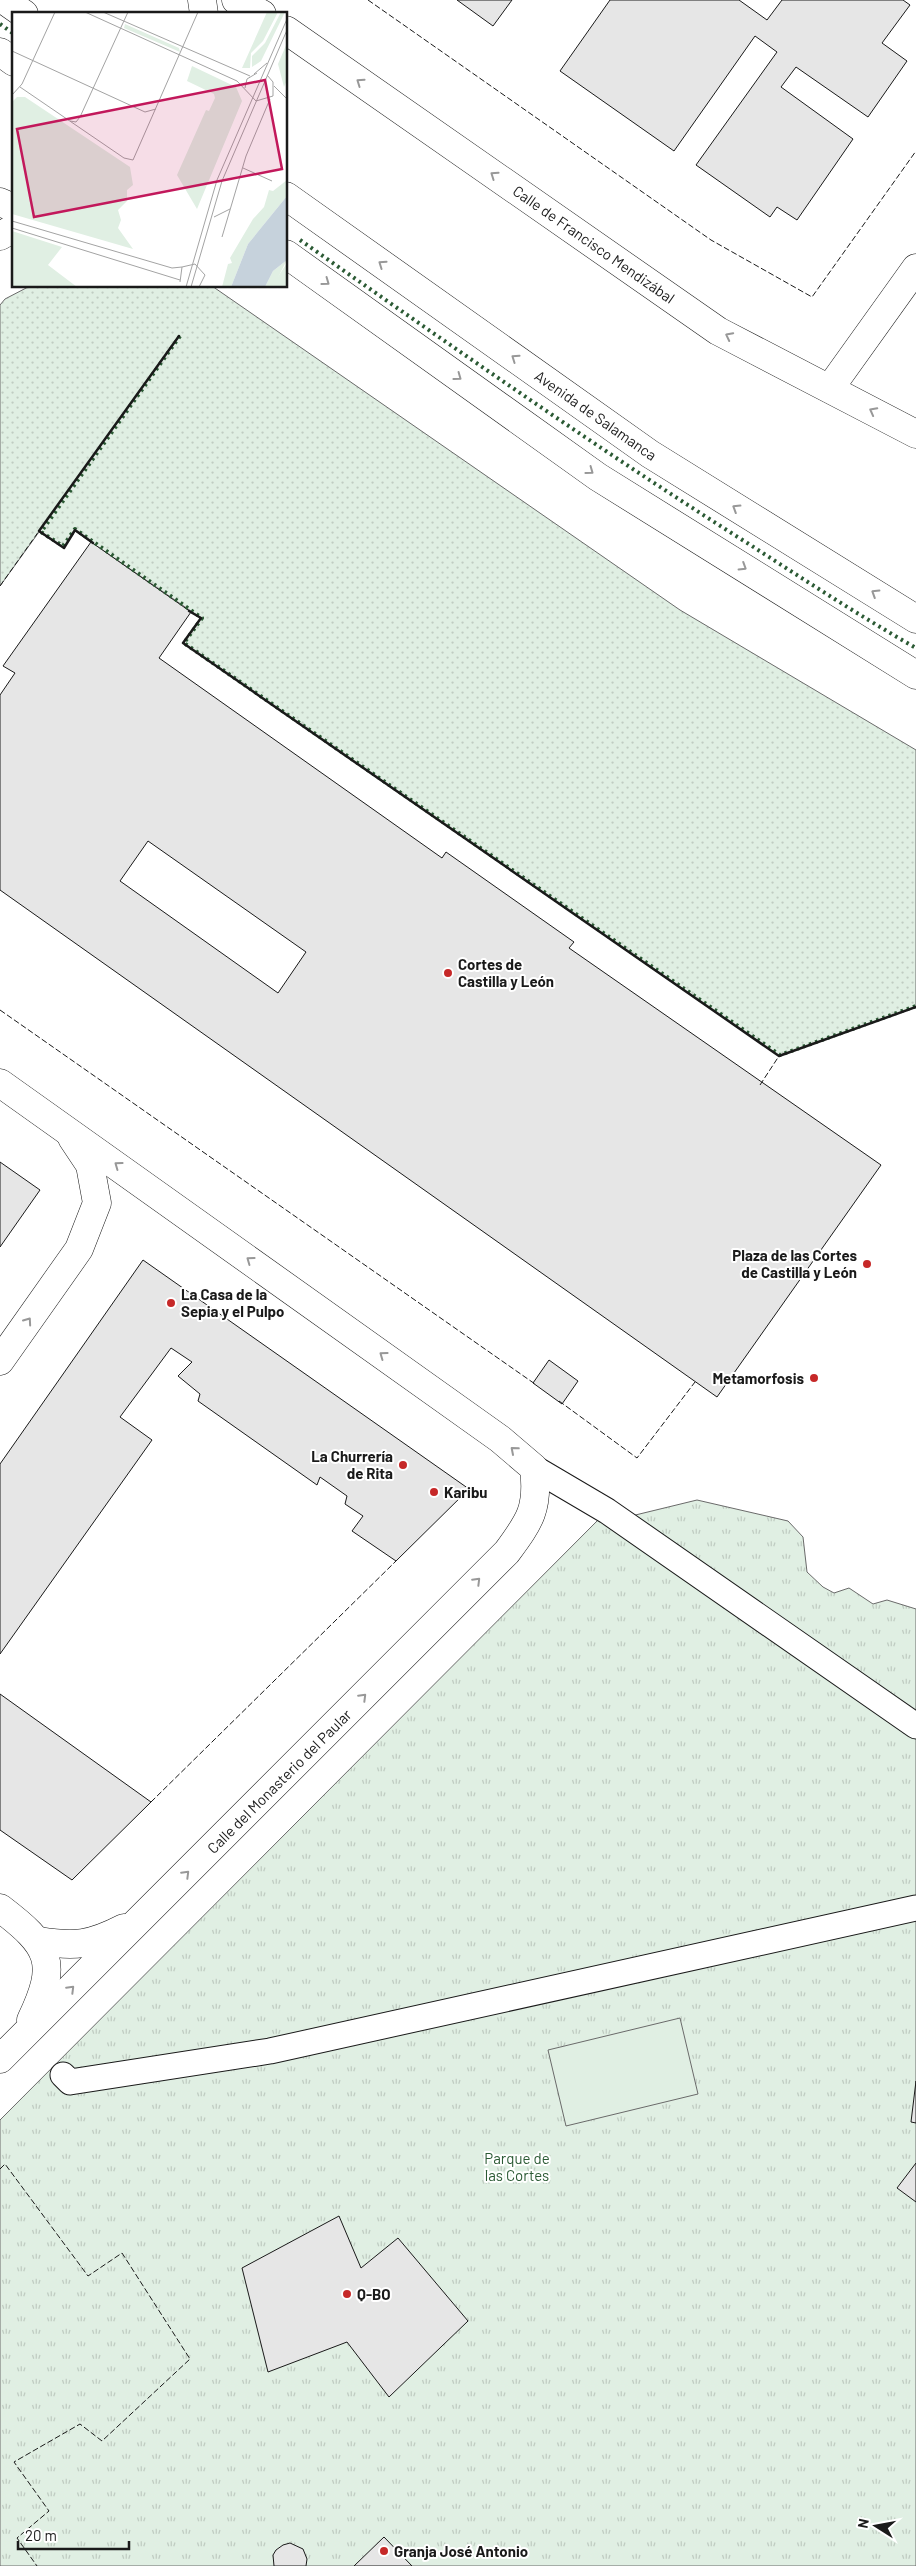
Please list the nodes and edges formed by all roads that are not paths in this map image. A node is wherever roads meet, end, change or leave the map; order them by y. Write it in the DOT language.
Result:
graph roads {
  1 [pos="4,0"];
  2 [pos="236,0"];
  3 [pos="21,12"];
  4 [pos="258,12"];
  5 [pos="288,31"];
  6 [pos="0,52"];
  7 [pos="12,61"];
  8 [pos="288,197"];
  9 [pos="0,202"];
  10 [pos="12,207"];
  11 [pos="12,229"];
  12 [pos="0,236"];
  13 [pos="288,255"];
  14 [pos="916,268"];
  15 [pos="830,388"];
  16 [pos="916,434"];
  17 [pos="916,619"];
  18 [pos="916,675"];
  19 [pos="0,1083"];
  20 [pos="64,1127"];
  21 [pos="0,1361"];
  22 [pos="535,1479"];
  23 [pos="916,1726"];
  24 [pos="0,1908"];
  25 [pos="916,1908"];
  26 [pos="140,1920"];
  27 [pos="39,1941"];
  28 [pos="24,2035"];
  29 [pos="0,2059"];
  30 [pos="63,2076"];
  1 -- 3 [label="main road"];
  2 -- 4 [label="main road"];
  15 -- 5 [label="main road, Calle de Francisco Mendizábal, one-way"];
  6 -- 7 [label="main road"];
  17 -- 8 [label="main road, Avenida de Salamanca, one-way"];
  9 -- 10 [label="main road"];
  11 -- 12 [label="main road"];
  13 -- 18 [label="main road, one-way"];
  14 -- 15 [label="main road"];
  16 -- 15 [label="main road, Calle de Francisco Mendizábal, one-way"];
  19 -- 20 [label="main road"];
  21 -- 20 [label="main road, one-way"];
  22 -- 20 [label="main road, one-way"];
  22 -- 23 [label="street"];
  26 -- 22 [label="main road, Calle del Monasterio del Paular, one-way"];
  24 -- 27 [label="main road"];
  25 -- 30 [label="street"];
  26 -- 27 [label="main road"];
  28 -- 26 [label="main road, Calle del Monasterio del Paular, one-way"];
  27 -- 28 [label="main road"];
  28 -- 29 [label="main road, Calle del Monasterio del Paular"];
}
